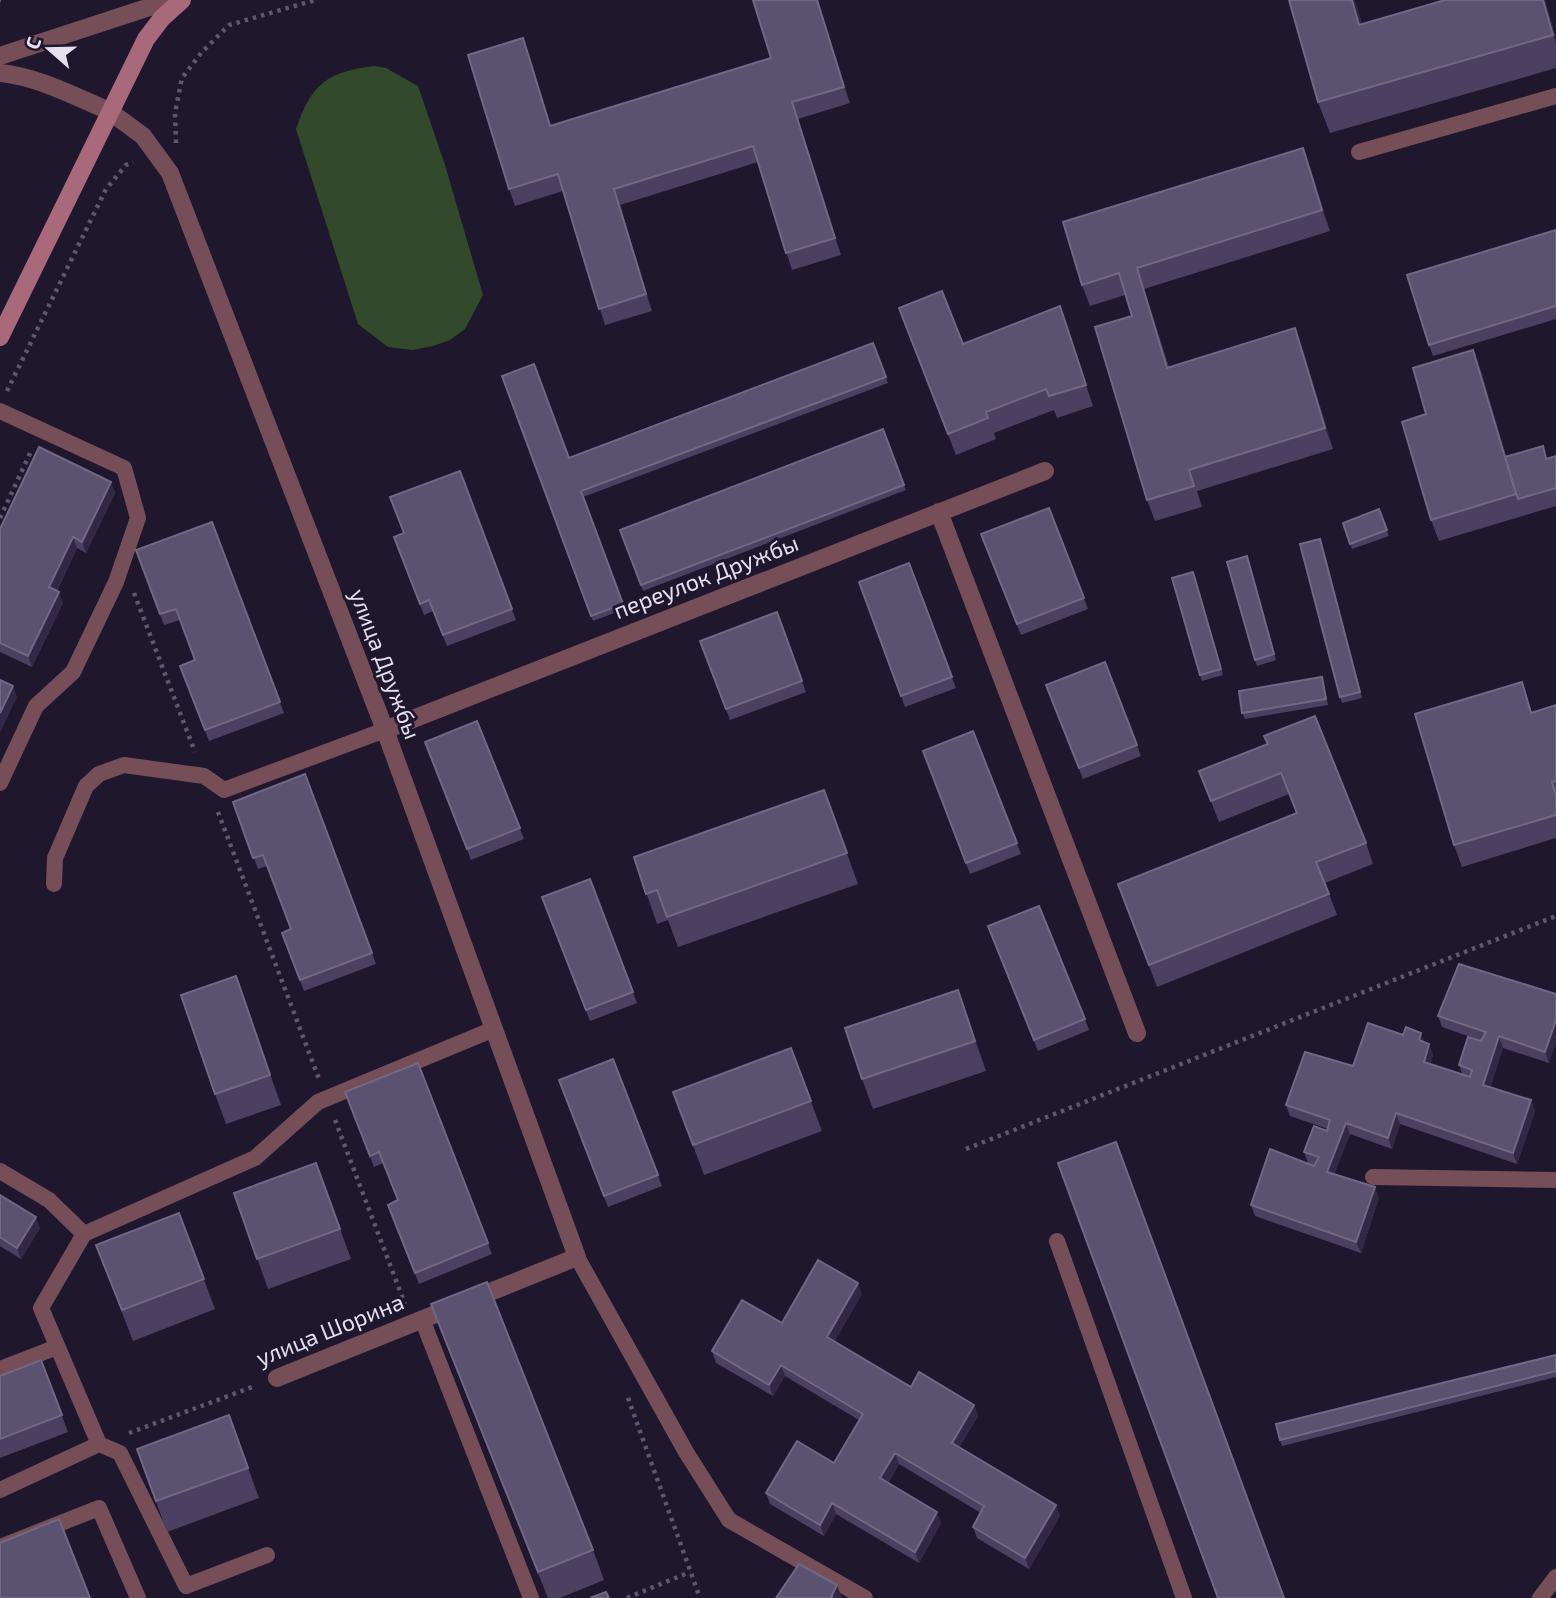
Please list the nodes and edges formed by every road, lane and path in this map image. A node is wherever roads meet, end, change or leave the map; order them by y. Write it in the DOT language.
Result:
graph roads {
  1 [pos="171,0"];
  2 [pos="183,0"];
  3 [pos="315,0"];
  4 [pos="0,56"];
  5 [pos="0,74"];
  6 [pos="1556,96"];
  7 [pos="109,111"];
  8 [pos="156,152"];
  9 [pos="1359,152"];
  10 [pos="0,337"];
  11 [pos="6,392"];
  12 [pos="0,411"];
  13 [pos="41,430"];
  14 [pos="1045,471"];
  15 [pos="939,512"];
  16 [pos="0,518"];
  17 [pos="123,563"];
  18 [pos="385,730"];
  19 [pos="204,776"];
  20 [pos="0,783"];
  21 [pos="54,884"];
  22 [pos="1556,916"];
  23 [pos="494,1029"];
  24 [pos="1137,1033"];
  25 [pos="327,1098"];
  26 [pos="966,1149"];
  27 [pos="0,1171"];
  28 [pos="1373,1177"];
  29 [pos="1556,1180"];
  30 [pos="85,1234"];
  31 [pos="1057,1241"];
  32 [pos="577,1257"];
  33 [pos="418,1321"];
  34 [pos="58,1347"];
  35 [pos="0,1369"];
  36 [pos="277,1378"];
  37 [pos="624,1388"];
  38 [pos="99,1444"];
  39 [pos="0,1490"];
  40 [pos="0,1547"];
  41 [pos="267,1555"];
  42 [pos="690,1572"];
  43 [pos="1556,1577"];
  44 [pos="138,1598"];
  45 [pos="531,1598"];
  46 [pos="627,1598"];
  47 [pos="699,1598"];
  48 [pos="865,1598"];
  49 [pos="1184,1598"];
  50 [pos="1541,1598"];
  1 -- 4 [label="street"];
  2 -- 7 [label="main road"];
  3 -- 8 [label="path"];
  5 -- 7 [label="street, улица Дружбы"];
  6 -- 9 [label="lane"];
  7 -- 8 [label="street, улица Дружбы"];
  7 -- 10 [label="main road"];
  8 -- 11 [label="path"];
  8 -- 18 [label="street, улица Дружбы"];
  12 -- 13 [label="lane"];
  13 -- 16 [label="path"];
  13 -- 17 [label="lane"];
  14 -- 15 [label="street, переулок Дружбы"];
  15 -- 18 [label="street, переулок Дружбы"];
  15 -- 24 [label="street"];
  17 -- 19 [label="path"];
  17 -- 20 [label="lane"];
  18 -- 19 [label="lane"];
  18 -- 23 [label="street, улица Дружбы"];
  19 -- 21 [label="lane"];
  19 -- 25 [label="path"];
  22 -- 26 [label="path"];
  23 -- 25 [label="lane"];
  23 -- 32 [label="street, улица Дружбы"];
  25 -- 30 [label="lane"];
  25 -- 33 [label="path"];
  27 -- 30 [label="lane"];
  28 -- 29 [label="lane"];
  30 -- 34 [label="lane"];
  31 -- 49 [label="lane"];
  32 -- 33 [label="street, улица Шорина"];
  32 -- 48 [label="lane"];
  33 -- 36 [label="street, улица Шорина"];
  33 -- 45 [label="lane"];
  34 -- 35 [label="lane"];
  34 -- 38 [label="lane"];
  36 -- 38 [label="path, улица Шорина"];
  37 -- 42 [label="path"];
  38 -- 39 [label="lane"];
  38 -- 41 [label="lane"];
  40 -- 44 [label="lane"];
  42 -- 46 [label="path"];
  42 -- 47 [label="path"];
  43 -- 50 [label="lane"];
}
